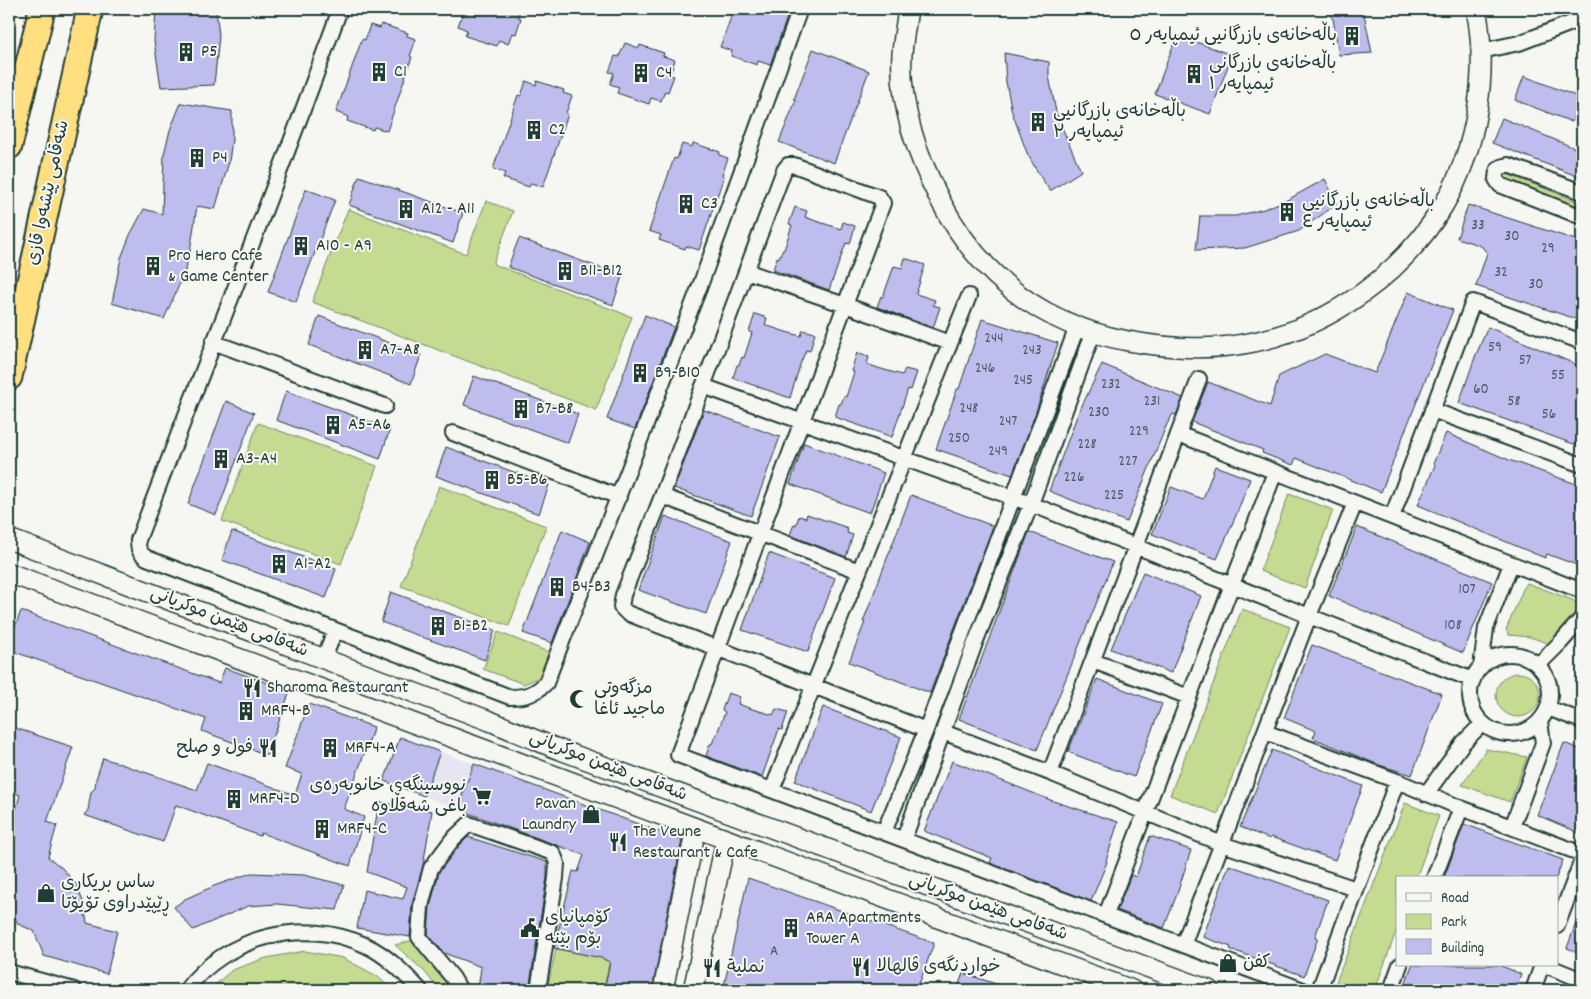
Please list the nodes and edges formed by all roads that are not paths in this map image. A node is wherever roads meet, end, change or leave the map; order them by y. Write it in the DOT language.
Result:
graph roads {
  1 [pos="42,9"];
  2 [pos="90,9"];
  3 [pos="340,9"];
  4 [pos="800,9"];
  5 [pos="895,9"];
  6 [pos="908,9"];
  7 [pos="1476,9"];
  8 [pos="1582,19"];
  9 [pos="1480,51"];
  10 [pos="902,79"];
  11 [pos="14,102"];
  12 [pos="9,146"];
  13 [pos="1582,192"];
  14 [pos="1582,217"];
  15 [pos="746,272"];
  16 [pos="968,296"];
  17 [pos="845,305"];
  18 [pos="1085,330"];
  19 [pos="213,342"];
  20 [pos="1582,342"];
  21 [pos="950,343"];
  22 [pos="1062,368"];
  23 [pos="1078,375"];
  24 [pos="9,377"];
  25 [pos="1199,379"];
  26 [pos="703,386"];
  27 [pos="385,406"];
  28 [pos="1432,410"];
  29 [pos="801,421"];
  30 [pos="453,433"];
  31 [pos="1178,434"];
  32 [pos="904,458"];
  33 [pos="1582,465"];
  34 [pos="1275,472"];
  35 [pos="619,496"];
  36 [pos="662,496"];
  37 [pos="1014,498"];
  38 [pos="1355,503"];
  39 [pos="1031,504"];
  40 [pos="1392,517"];
  41 [pos="760,533"];
  42 [pos="9,539"];
  43 [pos="1136,547"];
  44 [pos="1511,564"];
  45 [pos="859,571"];
  46 [pos="9,572"];
  47 [pos="126,584"];
  48 [pos="1231,585"];
  49 [pos="1582,591"];
  50 [pos="117,612"];
  51 [pos="1309,616"];
  52 [pos="1582,618"];
  53 [pos="335,630"];
  54 [pos="716,648"];
  55 [pos="324,659"];
  56 [pos="1093,661"];
  57 [pos="1538,665"];
  58 [pos="1481,667"];
  59 [pos="1473,680"];
  60 [pos="814,686"];
  61 [pos="1189,697"];
  62 [pos="1548,708"];
  63 [pos="1540,721"];
  64 [pos="1582,721"];
  65 [pos="1483,723"];
  66 [pos="926,730"];
  67 [pos="942,732"];
  68 [pos="1265,732"];
  69 [pos="528,737"];
  70 [pos="517,761"];
  71 [pos="1050,773"];
  72 [pos="1397,781"];
  73 [pos="772,790"];
  74 [pos="1426,794"];
  75 [pos="1461,808"];
  76 [pos="1145,812"];
  77 [pos="1512,827"];
  78 [pos="696,828"];
  79 [pos="884,832"];
  80 [pos="904,839"];
  81 [pos="726,840"];
  82 [pos="1222,844"];
  83 [pos="1582,854"];
  84 [pos="1582,860"];
  85 [pos="1435,876"];
  86 [pos="1356,889"];
  87 [pos="1106,915"];
  88 [pos="1558,923"];
  89 [pos="1184,945"];
  90 [pos="1400,966"];
  91 [pos="1543,966"];
  92 [pos="1546,966"];
  93 [pos="9,972"];
  94 [pos="1582,980"];
  95 [pos="74,990"];
  96 [pos="186,990"];
  97 [pos="420,990"];
  98 [pos="460,990"];
  99 [pos="538,990"];
  100 [pos="663,990"];
  101 [pos="694,990"];
  102 [pos="1132,990"];
  103 [pos="1209,990"];
  104 [pos="1303,990"];
  105 [pos="1319,990"];
  106 [pos="1391,990"];
  107 [pos="1533,990"];
  1 -- 11 [label="highway"];
  2 -- 24 [label="highway, شەقامی پێشەوا قازی"];
  3 -- 19 [label="street"];
  4 -- 35 [label="street"];
  5 -- 10 [label="street"];
  6 -- 10 [label="street"];
  7 -- 9 [label="street"];
  8 -- 9 [label="street"];
  9 -- 18 [label="street"];
  10 -- 18 [label="street"];
  11 -- 12 [label="highway"];
  13 -- 14 [label="street"];
  15 -- 17 [label="street"];
  15 -- 17 [label="street"];
  15 -- 26 [label="street"];
  16 -- 21 [label="street"];
  17 -- 21 [label="street"];
  17 -- 29 [label="street"];
  18 -- 22 [label="street"];
  18 -- 23 [label="street"];
  19 -- 27 [label="street"];
  19 -- 53 [label="street"];
  20 -- 28 [label="street"];
  21 -- 32 [label="street"];
  22 -- 23 [label="street"];
  22 -- 37 [label="street"];
  23 -- 39 [label="street"];
  25 -- 31 [label="street"];
  26 -- 29 [label="street"];
  26 -- 36 [label="street"];
  28 -- 33 [label="street"];
  28 -- 40 [label="street"];
  29 -- 32 [label="street"];
  29 -- 41 [label="street"];
  30 -- 35 [label="street"];
  31 -- 34 [label="street"];
  31 -- 43 [label="street"];
  32 -- 37 [label="street"];
  32 -- 45 [label="street"];
  34 -- 38 [label="street"];
  34 -- 48 [label="street"];
  35 -- 53 [label="street"];
  36 -- 41 [label="street"];
  36 -- 54 [label="street"];
  37 -- 39 [label="street"];
  37 -- 66 [label="street"];
  38 -- 40 [label="street"];
  38 -- 51 [label="street"];
  39 -- 43 [label="street"];
  39 -- 67 [label="street"];
  40 -- 44 [label="street"];
  41 -- 45 [label="street"];
  41 -- 54 [label="street"];
  42 -- 47 [label="street, شەقامی هێمن موکریانی"];
  43 -- 48 [label="street"];
  43 -- 56 [label="street"];
  44 -- 49 [label="street"];
  44 -- 58 [label="street"];
  45 -- 60 [label="street"];
  46 -- 50 [label="street, شەقامی هێمن موکریانی"];
  47 -- 50 [label="street"];
  47 -- 55 [label="street, شەقامی هێمن موکریانی"];
  48 -- 51 [label="street"];
  48 -- 61 [label="street"];
  50 -- 70 [label="street, شەقامی هێمن موکریانی"];
  51 -- 59 [label="street"];
  51 -- 68 [label="street"];
  52 -- 57 [label="street"];
  53 -- 55 [label="street"];
  54 -- 60 [label="street"];
  54 -- 73 [label="street"];
  55 -- 69 [label="street, شەقامی هێمن موکریانی"];
  56 -- 61 [label="street"];
  56 -- 71 [label="street"];
  57 -- 58 [label="street"];
  57 -- 62 [label="street"];
  58 -- 59 [label="street"];
  59 -- 65 [label="street"];
  60 -- 66 [label="street"];
  60 -- 73 [label="street"];
  61 -- 76 [label="street"];
  62 -- 63 [label="street"];
  62 -- 64 [label="street"];
  63 -- 65 [label="street"];
  63 -- 77 [label="street"];
  65 -- 74 [label="street"];
  66 -- 79 [label="street"];
  67 -- 71 [label="street"];
  67 -- 80 [label="street"];
  68 -- 72 [label="street"];
  68 -- 82 [label="street"];
  69 -- 70 [label="street"];
  69 -- 103 [label="street, شەقامی هێمن موکریانی"];
  70 -- 78 [label="street, شەقامی هێمن موکریانی"];
  71 -- 76 [label="street"];
  72 -- 74 [label="street"];
  72 -- 86 [label="street"];
  73 -- 79 [label="street"];
  74 -- 75 [label="street"];
  75 -- 77 [label="street"];
  75 -- 85 [label="street"];
  76 -- 82 [label="street"];
  76 -- 87 [label="street"];
  77 -- 83 [label="street"];
  78 -- 81 [label="street, شەقامی هێمن موکریانی"];
  78 -- 100 [label="street"];
  79 -- 80 [label="street"];
  80 -- 87 [label="street"];
  81 -- 101 [label="street"];
  81 -- 102 [label="street, شەقامی هێمن موکریانی"];
  82 -- 86 [label="street"];
  82 -- 89 [label="street"];
  84 -- 88 [label="street"];
  86 -- 105 [label="street"];
  87 -- 89 [label="street"];
  89 -- 104 [label="street"];
  90 -- 106 [label="street"];
  91 -- 107 [label="street"];
  92 -- 94 [label="street"];
  93 -- 95 [label="street"];
  96 -- 97 [label="street"];
  98 -- 99 [label="street"];
}
